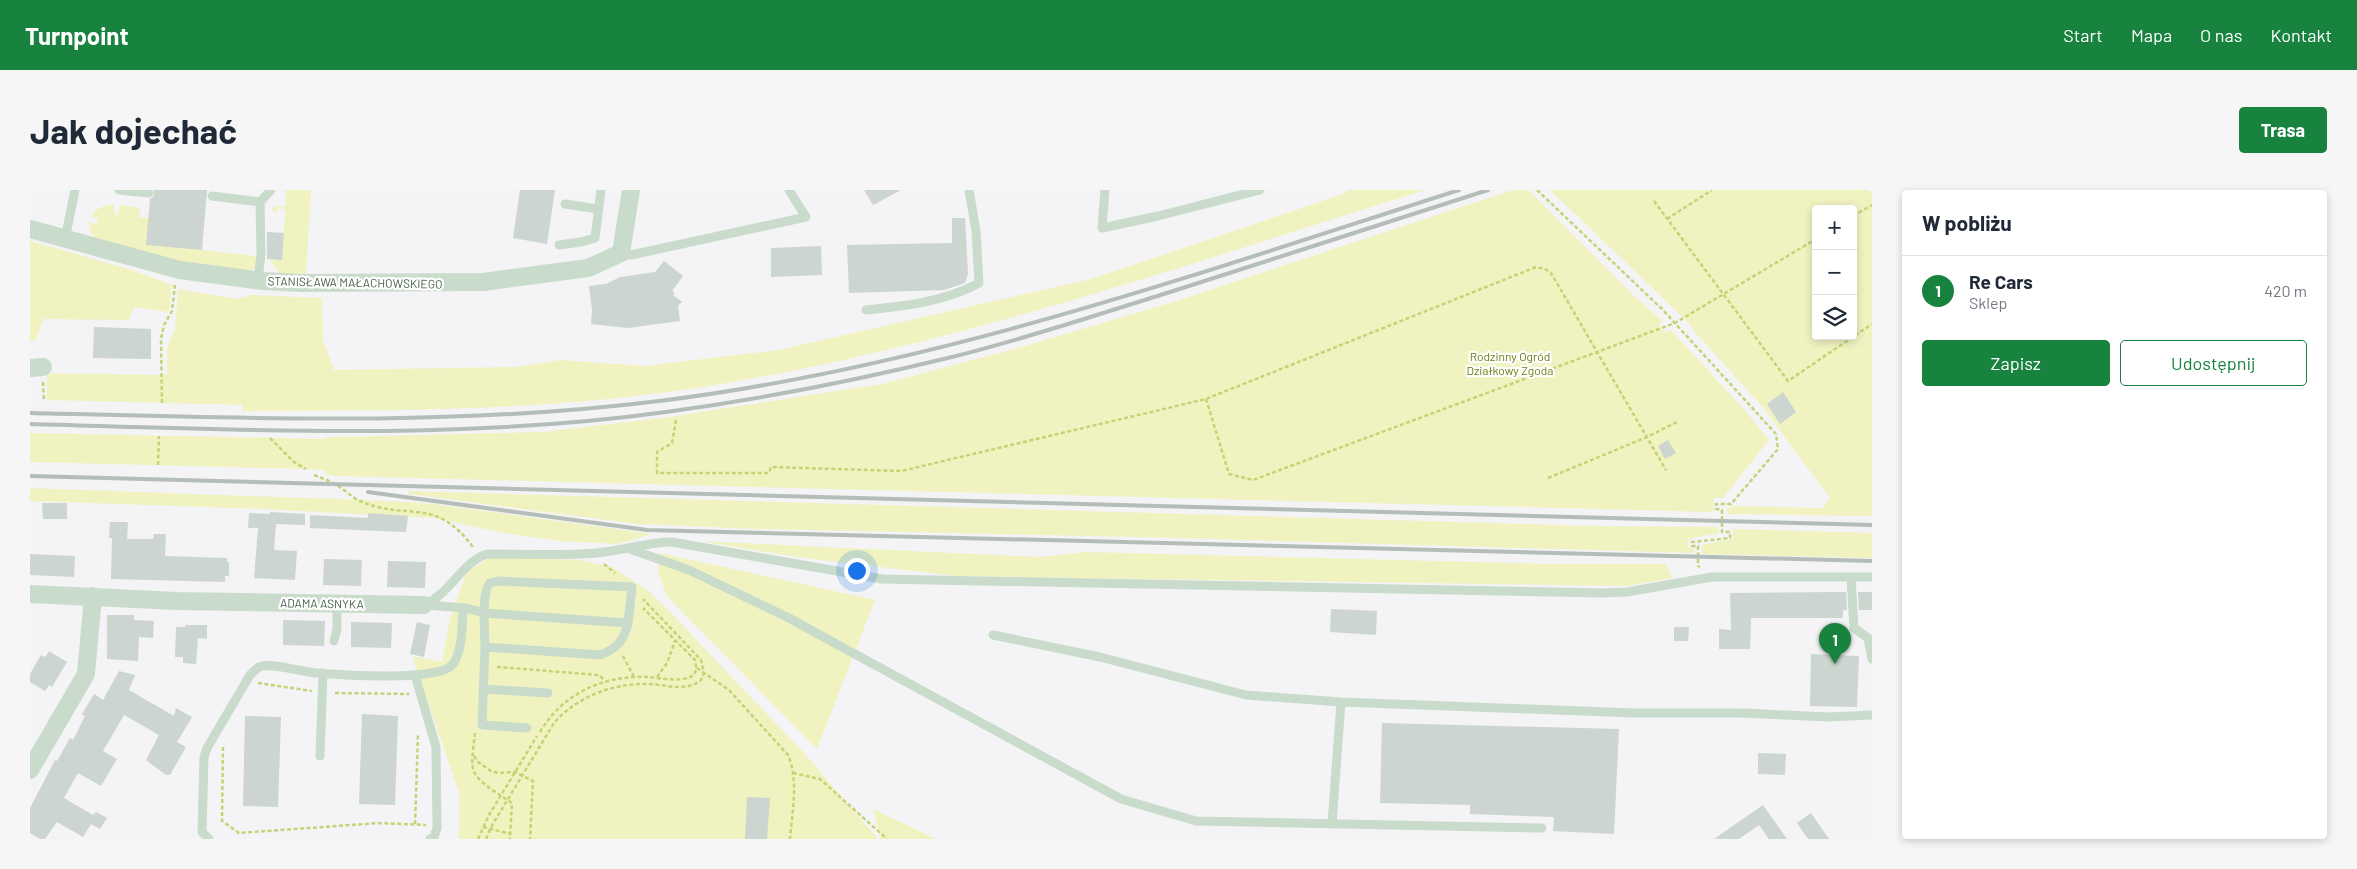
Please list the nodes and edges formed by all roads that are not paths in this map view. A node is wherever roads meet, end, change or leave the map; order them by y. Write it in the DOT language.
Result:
graph roads {
  1 [pos="76,190"];
  2 [pos="119,190"];
  3 [pos="271,190"];
  4 [pos="601,190"];
  5 [pos="631,190"];
  6 [pos="789,190"];
  7 [pos="969,190"];
  8 [pos="1105,190"];
  9 [pos="1260,190"];
  10 [pos="149,193"];
  11 [pos="212,196"];
  12 [pos="260,202"];
  13 [pos="565,204"];
  14 [pos="598,209"];
  15 [pos="30,229"];
  16 [pos="65,240"];
  17 [pos="559,245"];
  18 [pos="621,253"];
  19 [pos="258,280"];
  20 [pos="866,310"];
  21 [pos="630,549"];
  22 [pos="1851,577"];
  23 [pos="1872,577"];
  24 [pos="30,594"];
  25 [pos="93,596"];
  26 [pos="337,603"];
  27 [pos="424,605"];
  28 [pos="463,608"];
  29 [pos="484,613"];
  30 [pos="628,623"];
  31 [pos="993,635"];
  32 [pos="334,641"];
  33 [pos="485,647"];
  34 [pos="1872,659"];
  35 [pos="323,673"];
  36 [pos="415,675"];
  37 [pos="484,689"];
  38 [pos="548,694"];
  39 [pos="1340,702"];
  40 [pos="1872,715"];
  41 [pos="527,728"];
  42 [pos="320,756"];
  43 [pos="30,770"];
  44 [pos="1332,823"];
  45 [pos="1542,828"];
  46 [pos="209,839"];
  47 [pos="430,839"];
  1 -- 16 [label="lane"];
  2 -- 10 [label="lane"];
  3 -- 12 [label="lane"];
  4 -- 14 [label="lane"];
  5 -- 18 [label="street"];
  6 -- 18 [label="lane"];
  7 -- 20 [label="lane"];
  8 -- 9 [label="lane"];
  11 -- 12 [label="lane"];
  12 -- 19 [label="lane"];
  13 -- 14 [label="lane"];
  14 -- 17 [label="lane"];
  15 -- 16 [label="street, STANISŁAWA MAŁACHOWSKIEGO"];
  16 -- 19 [label="street, STANISŁAWA MAŁACHOWSKIEGO"];
  18 -- 19 [label="street, STANISŁAWA MAŁACHOWSKIEGO"];
  21 -- 22 [label="lane"];
  21 -- 27 [label="lane"];
  21 -- 44 [label="lane"];
  22 -- 23 [label="lane"];
  22 -- 34 [label="lane"];
  24 -- 25 [label="street, ADAMA ASNYKA"];
  25 -- 26 [label="street, ADAMA ASNYKA"];
  25 -- 43 [label="street"];
  26 -- 27 [label="street, ADAMA ASNYKA"];
  26 -- 32 [label="lane"];
  27 -- 28 [label="lane"];
  28 -- 29 [label="lane"];
  28 -- 36 [label="lane"];
  29 -- 30 [label="lane"];
  29 -- 30 [label="lane"];
  29 -- 33 [label="lane"];
  30 -- 33 [label="lane"];
  31 -- 39 [label="lane"];
  33 -- 37 [label="lane"];
  35 -- 36 [label="lane"];
  35 -- 42 [label="lane"];
  35 -- 46 [label="lane"];
  36 -- 47 [label="lane"];
  37 -- 38 [label="lane"];
  37 -- 41 [label="lane"];
  39 -- 40 [label="lane"];
  39 -- 44 [label="lane"];
  44 -- 45 [label="lane"];
}
